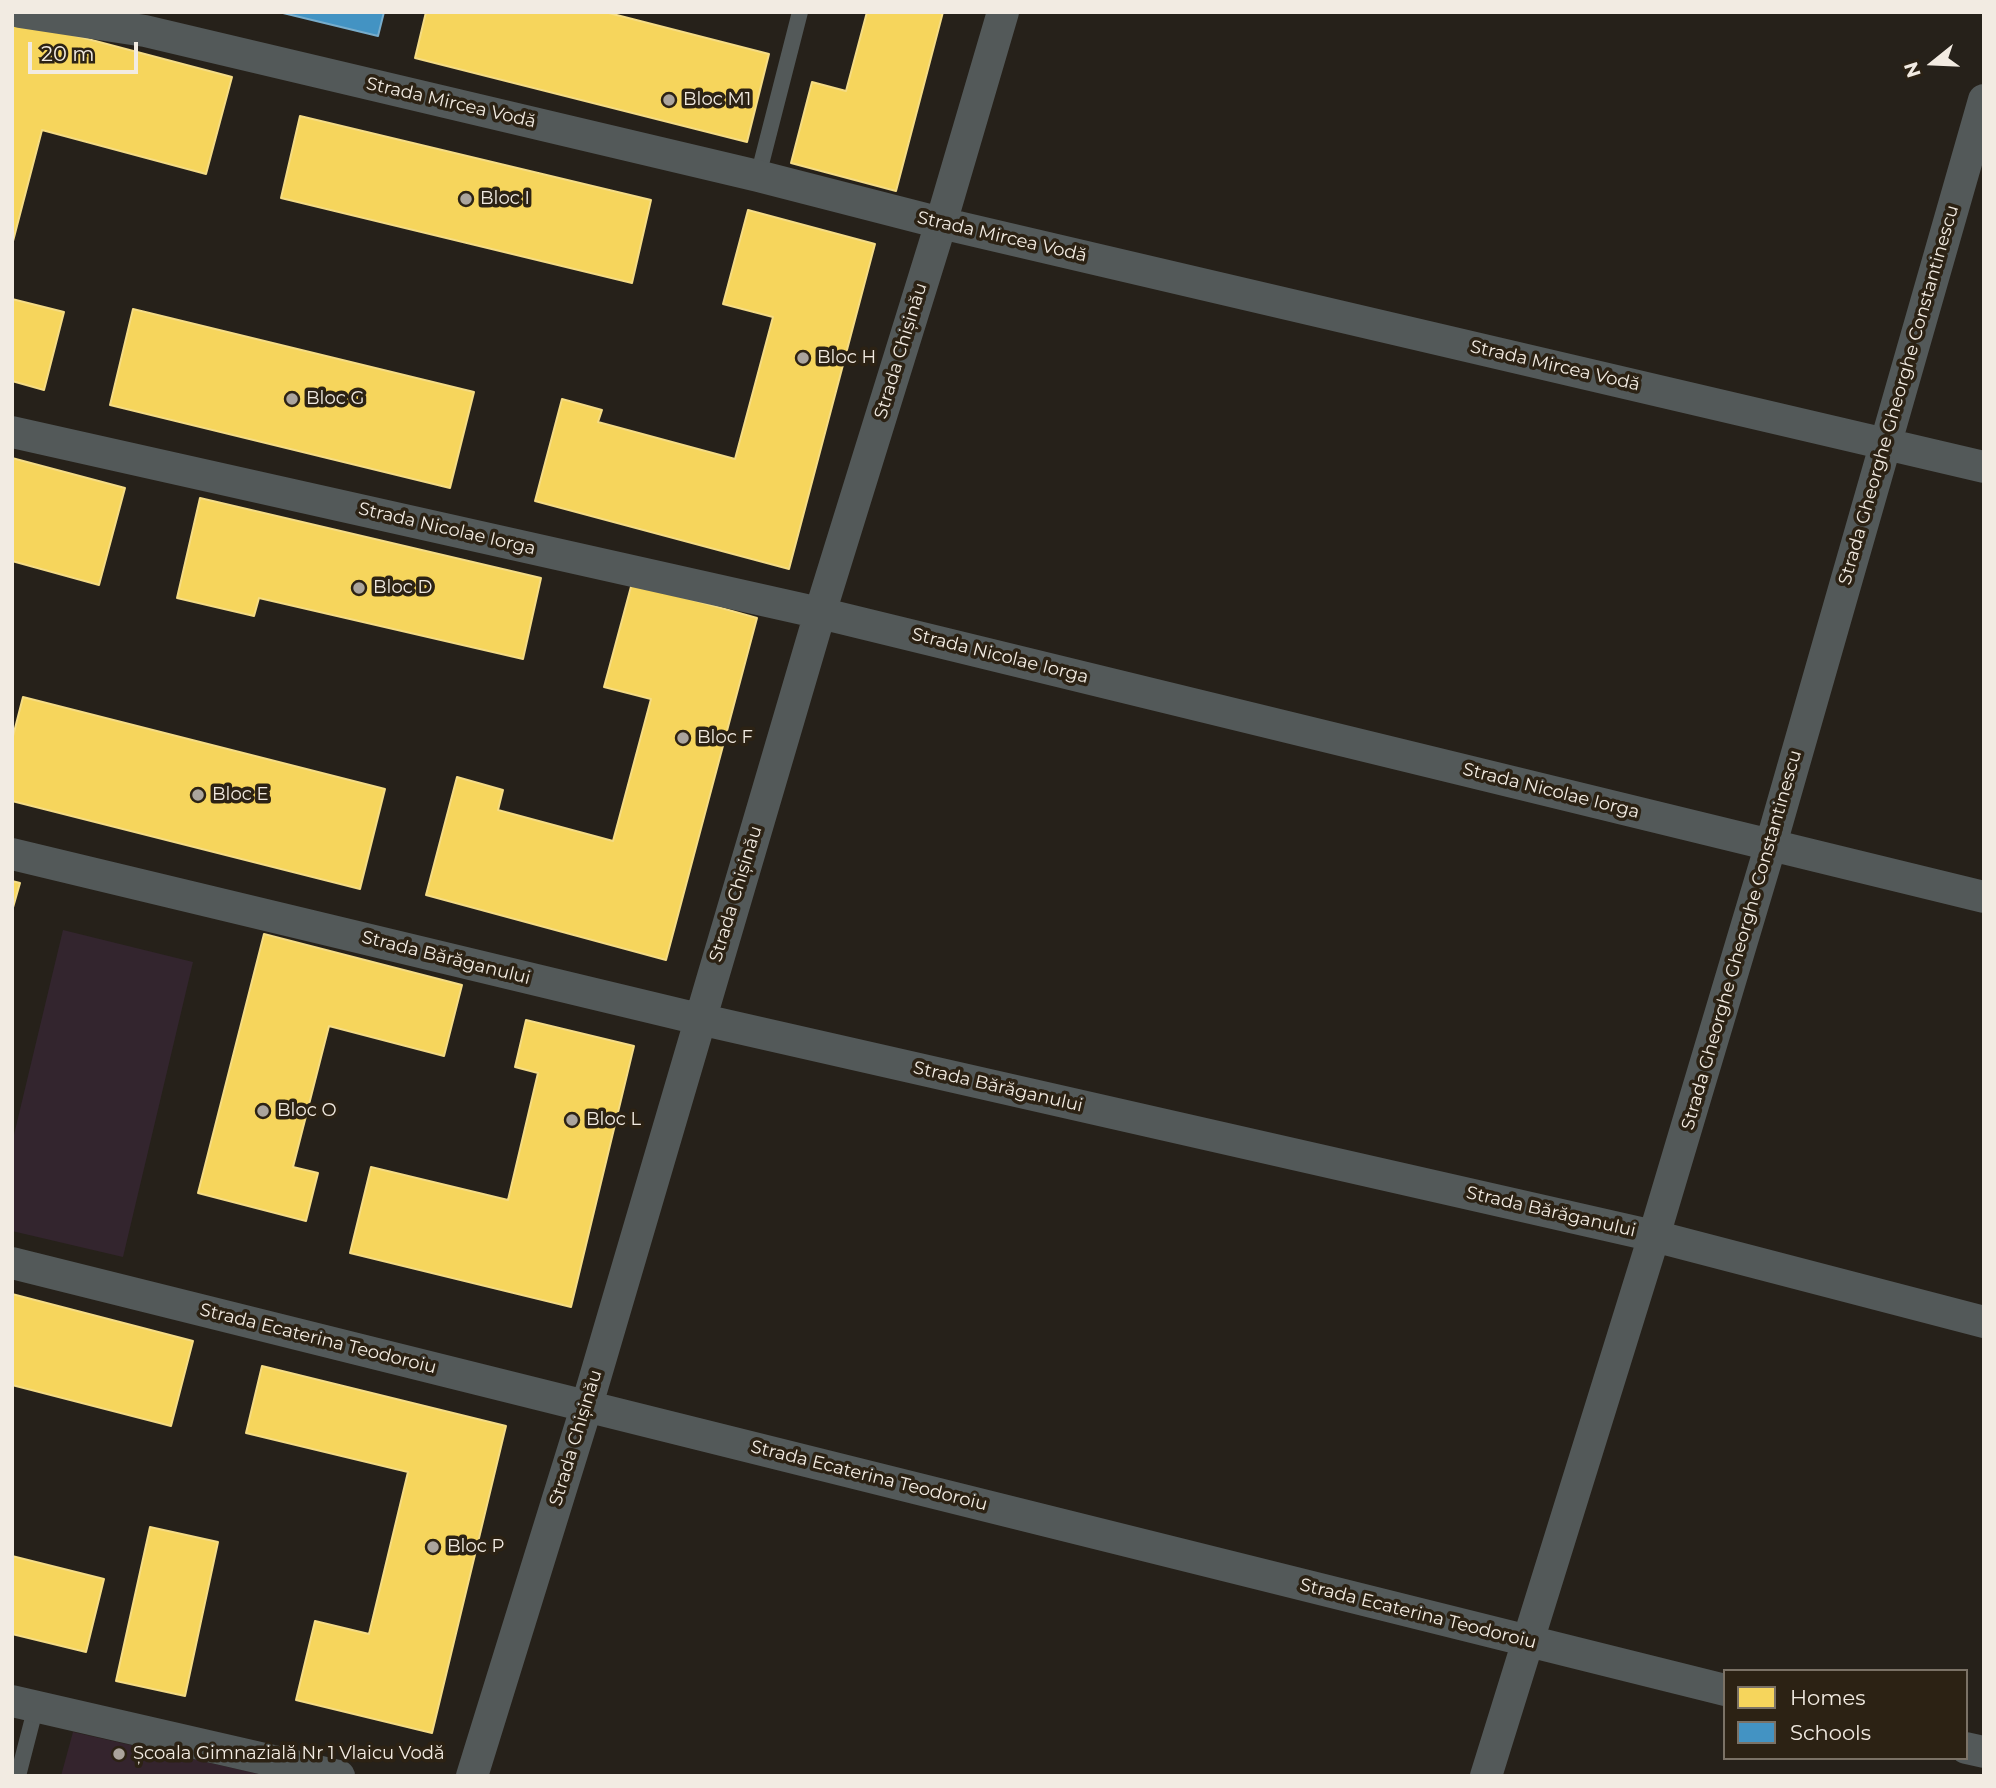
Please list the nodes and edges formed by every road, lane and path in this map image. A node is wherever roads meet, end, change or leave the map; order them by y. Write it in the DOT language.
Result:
graph roads {
  1 [pos="20,12"];
  2 [pos="800,12"];
  3 [pos="1003,12"];
  4 [pos="1984,100"];
  5 [pos="758,176"];
  6 [pos="941,223"];
  7 [pos="12,432"];
  8 [pos="1886,443"];
  9 [pos="1984,467"];
  10 [pos="820,612"];
  11 [pos="1771,845"];
  12 [pos="12,854"];
  13 [pos="1984,897"];
  14 [pos="699,1019"];
  15 [pos="1654,1236"];
  16 [pos="12,1263"];
  17 [pos="1984,1322"];
  18 [pos="587,1405"];
  19 [pos="1528,1642"];
  20 [pos="1723,1690"];
  21 [pos="24,1703"];
  22 [pos="18,1776"];
  23 [pos="339,1776"];
  24 [pos="472,1776"];
  25 [pos="1486,1776"];
  1 -- 5 [label="street, Strada Mircea Vodă"];
  2 -- 5 [label="lane"];
  3 -- 6 [label="street, Strada Chișinău"];
  4 -- 8 [label="street, Strada Gheorghe Gheorghe Constantinescu"];
  5 -- 6 [label="street, Strada Mircea Vodă"];
  6 -- 8 [label="street, Strada Mircea Vodă"];
  6 -- 10 [label="street, Strada Chișinău"];
  7 -- 10 [label="street, Strada Nicolae Iorga"];
  8 -- 9 [label="street, Strada Mircea Vodă"];
  8 -- 11 [label="street, Strada Gheorghe Gheorghe Constantinescu"];
  10 -- 11 [label="street, Strada Nicolae Iorga"];
  10 -- 14 [label="street, Strada Chișinău"];
  11 -- 13 [label="street, Strada Nicolae Iorga"];
  11 -- 15 [label="street, Strada Gheorghe Gheorghe Constantinescu"];
  12 -- 14 [label="street, Strada Bărăganului"];
  14 -- 15 [label="street, Strada Bărăganului"];
  14 -- 18 [label="street, Strada Chișinău"];
  15 -- 17 [label="street, Strada Bărăganului"];
  15 -- 19 [label="street, Strada Gheorghe Gheorghe Constantinescu"];
  16 -- 18 [label="street, Strada Ecaterina Teodoroiu"];
  18 -- 19 [label="street, Strada Ecaterina Teodoroiu"];
  18 -- 24 [label="street, Strada Chișinău"];
  19 -- 20 [label="street, Strada Ecaterina Teodoroiu"];
  19 -- 25 [label="street, Strada Gheorghe Gheorghe Constantinescu"];
  21 -- 22 [label="lane"];
  21 -- 23 [label="street"];
}
